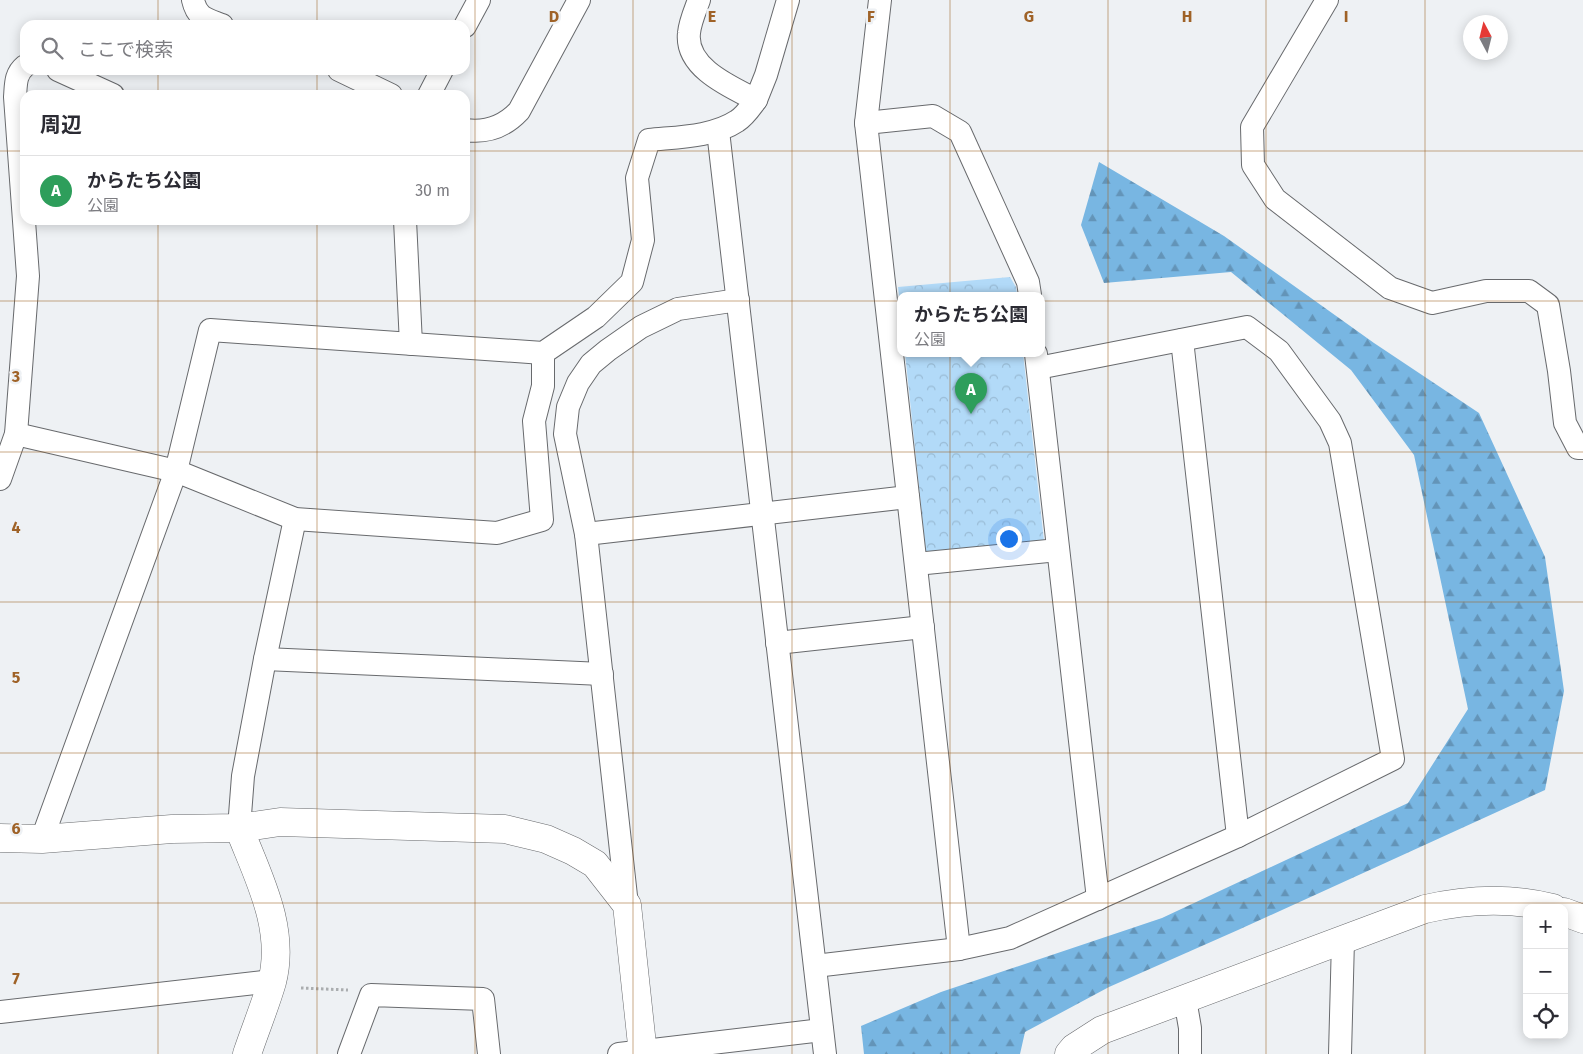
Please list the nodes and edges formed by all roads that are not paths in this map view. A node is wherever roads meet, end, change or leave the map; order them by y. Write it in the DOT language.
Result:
graph roads {
  1 [pos="193,0"];
  2 [pos="579,0"];
  3 [pos="699,0"];
  4 [pos="788,0"];
  5 [pos="880,0"];
  6 [pos="1327,0"];
  7 [pos="476,1"];
  8 [pos="210,20"];
  9 [pos="468,20"];
  10 [pos="20,72"];
  11 [pos="69,75"];
  12 [pos="349,75"];
  13 [pos="439,75"];
  14 [pos="103,90"];
  15 [pos="381,90"];
  16 [pos="432,90"];
  17 [pos="756,100"];
  18 [pos="866,123"];
  19 [pos="470,131"];
  20 [pos="718,131"];
  21 [pos="20,165"];
  22 [pos="24,225"];
  23 [pos="399,225"];
  24 [pos="1030,292"];
  25 [pos="738,300"];
  26 [pos="1182,340"];
  27 [pos="411,344"];
  28 [pos="543,353"];
  29 [pos="1037,360"];
  30 [pos="16,434"];
  31 [pos="1583,448"];
  32 [pos="176,471"];
  33 [pos="0,480"];
  34 [pos="908,497"];
  35 [pos="762,514"];
  36 [pos="295,519"];
  37 [pos="586,534"];
  38 [pos="1058,550"];
  39 [pos="916,564"];
  40 [pos="923,626"];
  41 [pos="778,643"];
  42 [pos="265,659"];
  43 [pos="602,674"];
  44 [pos="240,828"];
  45 [pos="1238,836"];
  46 [pos="0,838"];
  47 [pos="42,839"];
  48 [pos="1098,899"];
  49 [pos="1538,904"];
  50 [pos="627,905"];
  51 [pos="1568,913"];
  52 [pos="1583,919"];
  53 [pos="1343,940"];
  54 [pos="959,949"];
  55 [pos="815,966"];
  56 [pos="272,981"];
  57 [pos="1185,999"];
  58 [pos="0,1012"];
  59 [pos="822,1030"];
  60 [pos="635,1053"];
  61 [pos="247,1054"];
  62 [pos="349,1054"];
  63 [pos="489,1054"];
  64 [pos="825,1054"];
  65 [pos="1069,1054"];
  66 [pos="1190,1054"];
  67 [pos="1340,1054"];
  1 -- 8 [label="street"];
  2 -- 19 [label="street"];
  3 -- 17 [label="street"];
  4 -- 17 [label="street"];
  5 -- 18 [label="street"];
  6 -- 31 [label="street"];
  7 -- 9 [label="street"];
  10 -- 21 [label="street"];
  11 -- 14 [label="street"];
  12 -- 15 [label="street"];
  13 -- 16 [label="street"];
  17 -- 20 [label="street"];
  18 -- 24 [label="street"];
  18 -- 34 [label="street"];
  20 -- 25 [label="street"];
  20 -- 28 [label="street"];
  22 -- 30 [label="street"];
  23 -- 27 [label="street"];
  25 -- 35 [label="street"];
  25 -- 37 [label="street"];
  26 -- 29 [label="street"];
  26 -- 45 [label="street"];
  26 -- 45 [label="street"];
  27 -- 28 [label="street"];
  27 -- 32 [label="street"];
  28 -- 36 [label="street"];
  29 -- 38 [label="street"];
  30 -- 32 [label="street"];
  30 -- 33 [label="street"];
  32 -- 36 [label="street"];
  32 -- 47 [label="street"];
  34 -- 35 [label="street"];
  34 -- 39 [label="street"];
  35 -- 37 [label="street"];
  35 -- 41 [label="street"];
  36 -- 42 [label="street"];
  37 -- 43 [label="street"];
  38 -- 39 [label="street"];
  38 -- 48 [label="street"];
  39 -- 40 [label="street"];
  40 -- 41 [label="street"];
  40 -- 54 [label="street"];
  41 -- 55 [label="street"];
  42 -- 43 [label="street"];
  42 -- 44 [label="street"];
  43 -- 50 [label="street"];
  44 -- 47 [label="street"];
  44 -- 50 [label="street"];
  44 -- 56 [label="street"];
  45 -- 48 [label="street"];
  46 -- 47 [label="street"];
  48 -- 54 [label="street"];
  49 -- 53 [label="street"];
  50 -- 60 [label="street"];
  51 -- 52 [label="street"];
  53 -- 57 [label="street"];
  53 -- 67 [label="street"];
  54 -- 55 [label="street"];
  55 -- 59 [label="street"];
  56 -- 58 [label="street"];
  56 -- 61 [label="street"];
  57 -- 65 [label="street"];
  57 -- 66 [label="street"];
  59 -- 60 [label="street"];
  59 -- 64 [label="street"];
  62 -- 63 [label="street"];
}
